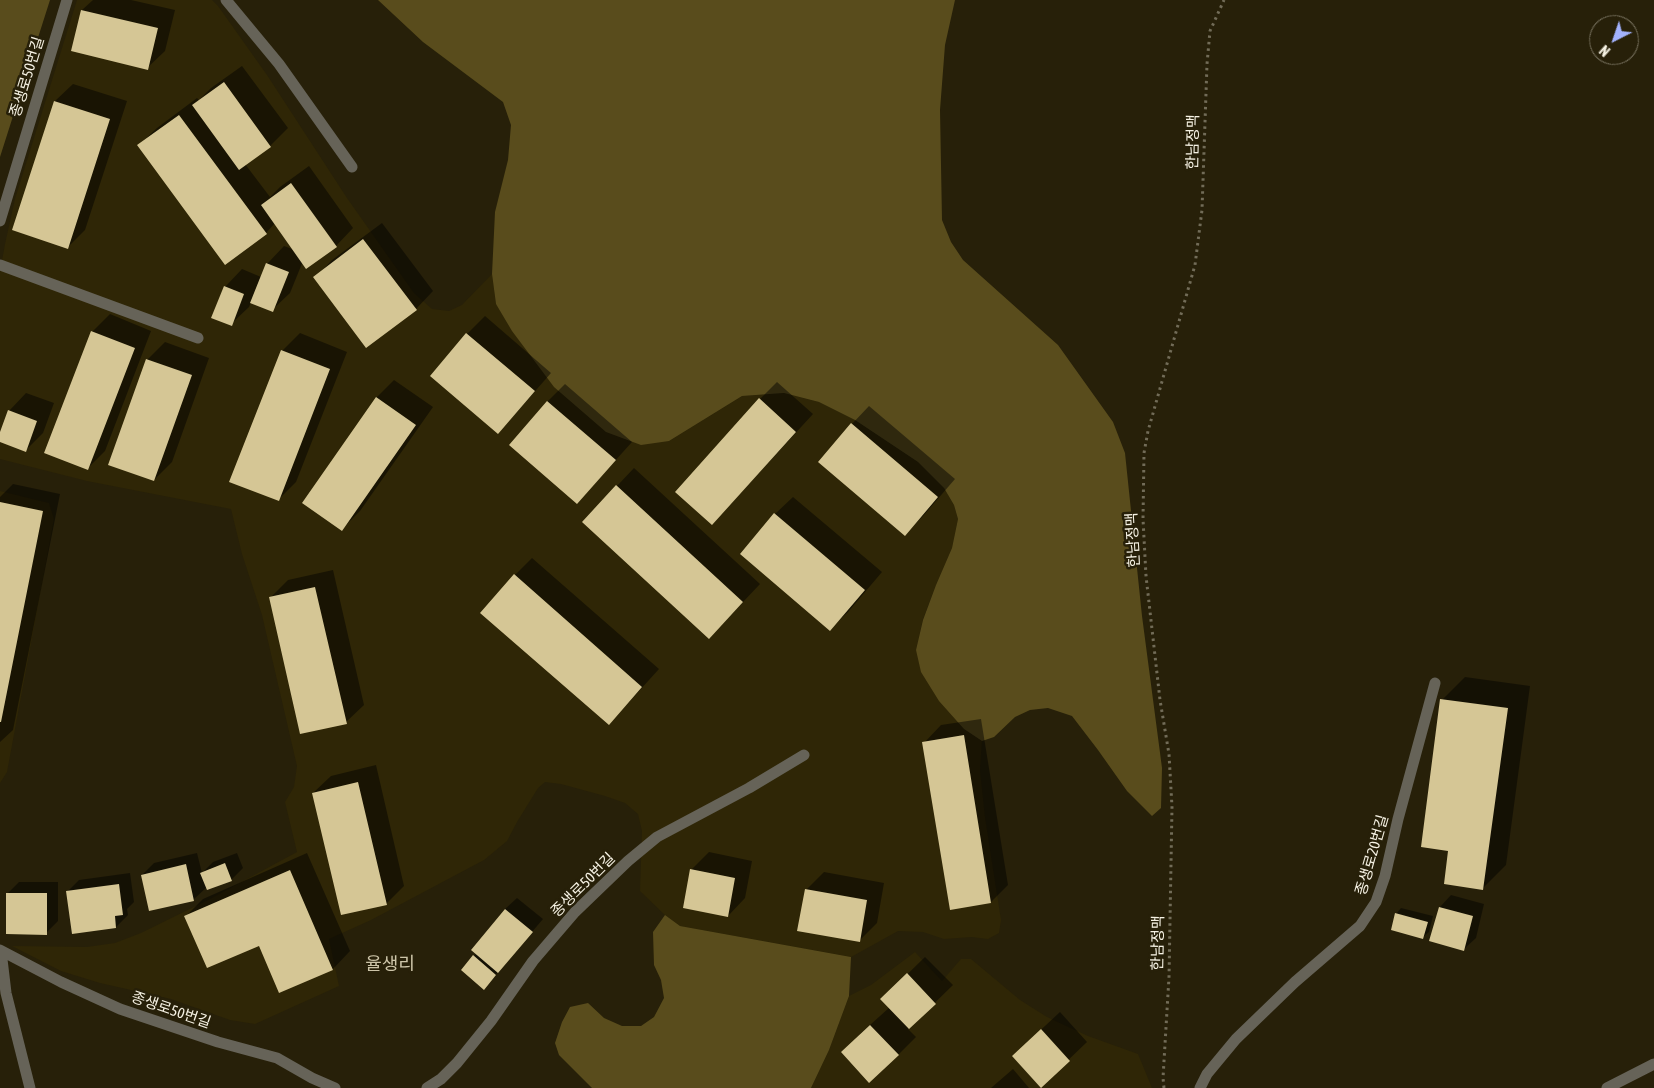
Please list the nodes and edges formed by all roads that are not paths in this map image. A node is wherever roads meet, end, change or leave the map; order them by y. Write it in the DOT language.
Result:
graph roads {
  1 [pos="67,0"];
  2 [pos="226,0"];
  3 [pos="352,167"];
  4 [pos="0,221"];
  5 [pos="0,265"];
  6 [pos="198,338"];
  7 [pos="1435,683"];
  8 [pos="804,755"];
  9 [pos="0,951"];
  10 [pos="1654,1064"];
  11 [pos="30,1088"];
  12 [pos="335,1088"];
  13 [pos="427,1088"];
  14 [pos="1200,1088"];
  15 [pos="1607,1088"];
  1 -- 4 [label="lane, 종생로50번길"];
  2 -- 3 [label="lane"];
  5 -- 6 [label="lane"];
  7 -- 14 [label="lane, 종생로20번길"];
  8 -- 13 [label="lane, 종생로50번길"];
  9 -- 11 [label="lane"];
  9 -- 12 [label="lane, 종생로50번길"];
  10 -- 15 [label="lane"];
}
